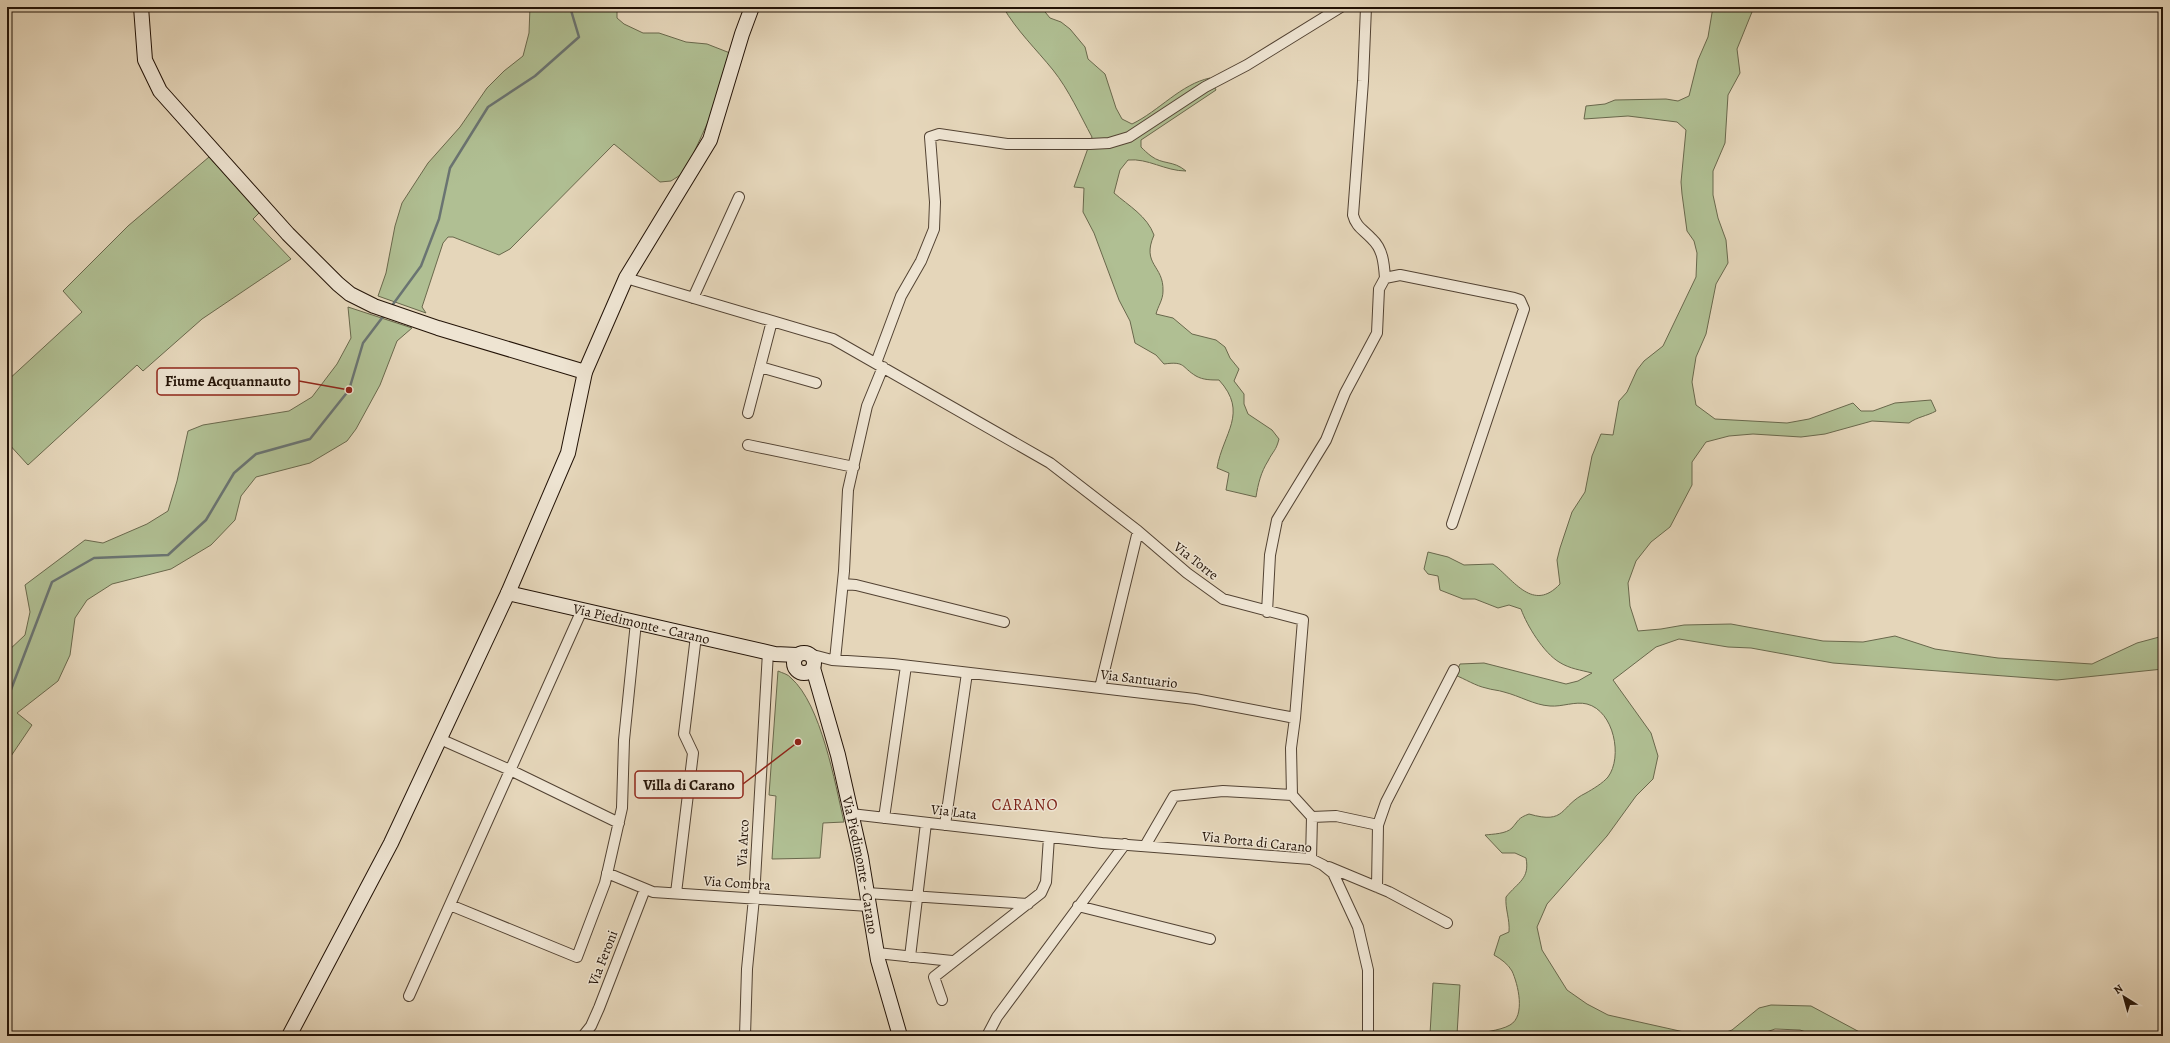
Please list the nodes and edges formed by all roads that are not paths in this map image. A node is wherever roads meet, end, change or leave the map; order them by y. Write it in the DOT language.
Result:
graph roads {
  1 [pos="141,7"];
  2 [pos="752,7"];
  3 [pos="1341,7"];
  4 [pos="1366,7"];
  5 [pos="739,197"];
  6 [pos="626,278"];
  7 [pos="1385,278"];
  8 [pos="693,298"];
  9 [pos="772,321"];
  10 [pos="880,365"];
  11 [pos="760,367"];
  12 [pos="585,372"];
  13 [pos="816,384"];
  14 [pos="748,413"];
  15 [pos="748,445"];
  16 [pos="854,467"];
  17 [pos="1452,524"];
  18 [pos="1138,531"];
  19 [pos="842,584"];
  20 [pos="508,593"];
  21 [pos="582,610"];
  22 [pos="1267,612"];
  23 [pos="636,622"];
  24 [pos="1004,622"];
  25 [pos="696,636"];
  26 [pos="772,653"];
  27 [pos="833,660"];
  28 [pos="805,663"];
  29 [pos="906,666"];
  30 [pos="1454,670"];
  31 [pos="967,673"];
  32 [pos="1100,688"];
  33 [pos="1295,718"];
  34 [pos="440,739"];
  35 [pos="510,770"];
  36 [pos="1292,795"];
  37 [pos="851,814"];
  38 [pos="1312,817"];
  39 [pos="884,818"];
  40 [pos="619,823"];
  41 [pos="926,823"];
  42 [pos="945,825"];
  43 [pos="1378,825"];
  44 [pos="1049,837"];
  45 [pos="1125,844"];
  46 [pos="1145,846"];
  47 [pos="1311,859"];
  48 [pos="1323,864"];
  49 [pos="607,873"];
  50 [pos="1377,887"];
  51 [pos="645,888"];
  52 [pos="676,893"];
  53 [pos="918,897"];
  54 [pos="754,898"];
  55 [pos="868,900"];
  56 [pos="1028,904"];
  57 [pos="450,905"];
  58 [pos="1078,906"];
  59 [pos="1447,924"];
  60 [pos="1210,939"];
  61 [pos="877,953"];
  62 [pos="910,957"];
  63 [pos="952,961"];
  64 [pos="409,996"];
  65 [pos="942,1000"];
  66 [pos="289,1036"];
  67 [pos="584,1036"];
  68 [pos="745,1036"];
  69 [pos="900,1036"];
  70 [pos="988,1036"];
  71 [pos="1368,1036"];
  1 -- 12 [label="street"];
  2 -- 6 [label="street"];
  3 -- 10 [label="street"];
  4 -- 7 [label="street"];
  5 -- 8 [label="street"];
  6 -- 8 [label="street, Via Torre"];
  6 -- 12 [label="street"];
  7 -- 17 [label="street"];
  7 -- 22 [label="street"];
  8 -- 9 [label="street, Via Torre"];
  9 -- 10 [label="street, Via Torre"];
  9 -- 11 [label="street"];
  10 -- 16 [label="street"];
  10 -- 18 [label="street, Via Torre"];
  11 -- 13 [label="street"];
  11 -- 14 [label="street"];
  12 -- 20 [label="street"];
  15 -- 16 [label="street"];
  16 -- 19 [label="street"];
  18 -- 22 [label="street, Via Torre"];
  18 -- 32 [label="street"];
  19 -- 24 [label="street"];
  19 -- 27 [label="street"];
  20 -- 21 [label="street, Via Piedimonte - Carano"];
  20 -- 34 [label="street"];
  21 -- 23 [label="street, Via Piedimonte - Carano"];
  21 -- 35 [label="street"];
  22 -- 33 [label="street, Via Torre"];
  23 -- 25 [label="street, Via Piedimonte - Carano"];
  23 -- 40 [label="street"];
  25 -- 26 [label="street, Via Piedimonte - Carano"];
  25 -- 52 [label="street"];
  26 -- 28 [label="street, Via Piedimonte - Carano"];
  26 -- 54 [label="street, Via Arco"];
  27 -- 28 [label="street, Via Santuario"];
  27 -- 29 [label="street, Via Santuario"];
  28 -- 37 [label="street, Via Piedimonte - Carano"];
  29 -- 31 [label="street, Via Santuario"];
  29 -- 39 [label="street"];
  30 -- 43 [label="street"];
  31 -- 32 [label="street, Via Santuario"];
  31 -- 42 [label="street"];
  32 -- 33 [label="street, Via Santuario"];
  33 -- 36 [label="street"];
  34 -- 35 [label="street"];
  34 -- 66 [label="street"];
  35 -- 40 [label="street"];
  35 -- 57 [label="street"];
  36 -- 38 [label="street"];
  36 -- 46 [label="street"];
  37 -- 39 [label="street, Via Lata"];
  37 -- 55 [label="street, Via Piedimonte - Carano"];
  38 -- 43 [label="street"];
  38 -- 47 [label="street"];
  39 -- 41 [label="street, Via Lata"];
  40 -- 49 [label="street"];
  41 -- 42 [label="street, Via Lata"];
  41 -- 53 [label="street"];
  42 -- 44 [label="street, Via Lata"];
  43 -- 50 [label="street"];
  44 -- 45 [label="street, Via Lata"];
  44 -- 56 [label="street"];
  45 -- 46 [label="street, Via Porta di Carano"];
  45 -- 58 [label="street"];
  46 -- 47 [label="street, Via Porta di Carano"];
  47 -- 48 [label="street, Via Porta di Carano"];
  48 -- 50 [label="street"];
  48 -- 71 [label="street, Via Porta di Carano"];
  49 -- 51 [label="street, Via Combra"];
  49 -- 57 [label="street"];
  50 -- 59 [label="street"];
  51 -- 52 [label="street, Via Combra"];
  51 -- 67 [label="street, Via Feroni"];
  52 -- 54 [label="street, Via Combra"];
  53 -- 55 [label="street, Via Combra"];
  53 -- 56 [label="street, Via Combra"];
  53 -- 62 [label="street"];
  54 -- 55 [label="street, Via Combra"];
  54 -- 68 [label="street, Via Arco"];
  55 -- 61 [label="street, Via Piedimonte - Carano"];
  56 -- 63 [label="street"];
  57 -- 64 [label="street"];
  58 -- 60 [label="street"];
  58 -- 70 [label="street"];
  61 -- 62 [label="street"];
  61 -- 69 [label="street, Via Piedimonte - Carano"];
  62 -- 63 [label="street"];
  63 -- 65 [label="street"];
}
